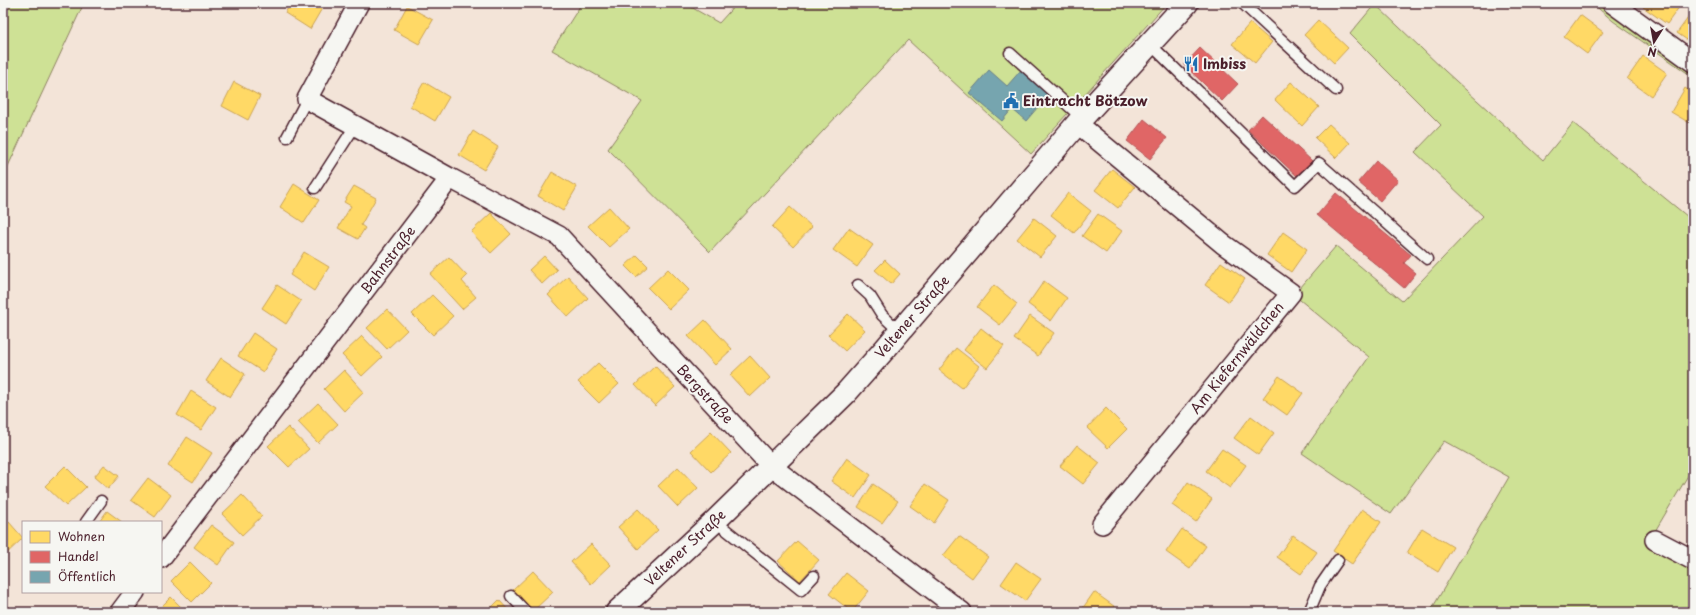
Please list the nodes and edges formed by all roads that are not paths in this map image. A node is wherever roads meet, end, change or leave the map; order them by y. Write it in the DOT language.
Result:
graph roads {
  1 [pos="359,3"];
  2 [pos="1187,3"];
  3 [pos="1242,3"];
  4 [pos="1612,3"];
  5 [pos="1149,43"];
  6 [pos="1010,53"];
  7 [pos="1693,62"];
  8 [pos="1336,90"];
  9 [pos="307,100"];
  10 [pos="1079,120"];
  11 [pos="355,126"];
  12 [pos="287,137"];
  13 [pos="450,178"];
  14 [pos="315,188"];
  15 [pos="1427,259"];
  16 [pos="858,285"];
  17 [pos="900,332"];
  18 [pos="771,466"];
  19 [pos="101,501"];
  20 [pos="87,521"];
  21 [pos="715,521"];
  22 [pos="1102,524"];
  23 [pos="1655,540"];
  24 [pos="162,557"];
  25 [pos="1338,560"];
  26 [pos="1693,560"];
  27 [pos="814,576"];
  28 [pos="132,593"];
  29 [pos="511,596"];
  30 [pos="120,612"];
  31 [pos="526,612"];
  32 [pos="617,612"];
  33 [pos="962,612"];
  34 [pos="1309,612"];
  1 -- 9 [label="street"];
  2 -- 5 [label="main road, Veltener Straße"];
  3 -- 8 [label="lane"];
  4 -- 7 [label="street"];
  5 -- 10 [label="main road, Veltener Straße"];
  5 -- 15 [label="lane"];
  6 -- 10 [label="lane"];
  9 -- 11 [label="street"];
  9 -- 12 [label="lane"];
  10 -- 17 [label="main road, Veltener Straße"];
  10 -- 22 [label="street, Am Kiefernwäldchen"];
  11 -- 13 [label="street"];
  11 -- 14 [label="lane"];
  13 -- 18 [label="street, Bergstraße"];
  13 -- 24 [label="street, Bahnstraße"];
  16 -- 17 [label="lane"];
  17 -- 18 [label="main road, Veltener Straße"];
  18 -- 21 [label="main road, Veltener Straße"];
  18 -- 33 [label="street, Bergstraße"];
  19 -- 20 [label="lane"];
  21 -- 27 [label="lane"];
  21 -- 32 [label="main road, Veltener Straße"];
  23 -- 26 [label="street"];
  25 -- 34 [label="lane"];
  28 -- 30 [label="street"];
  29 -- 31 [label="lane"];
}
